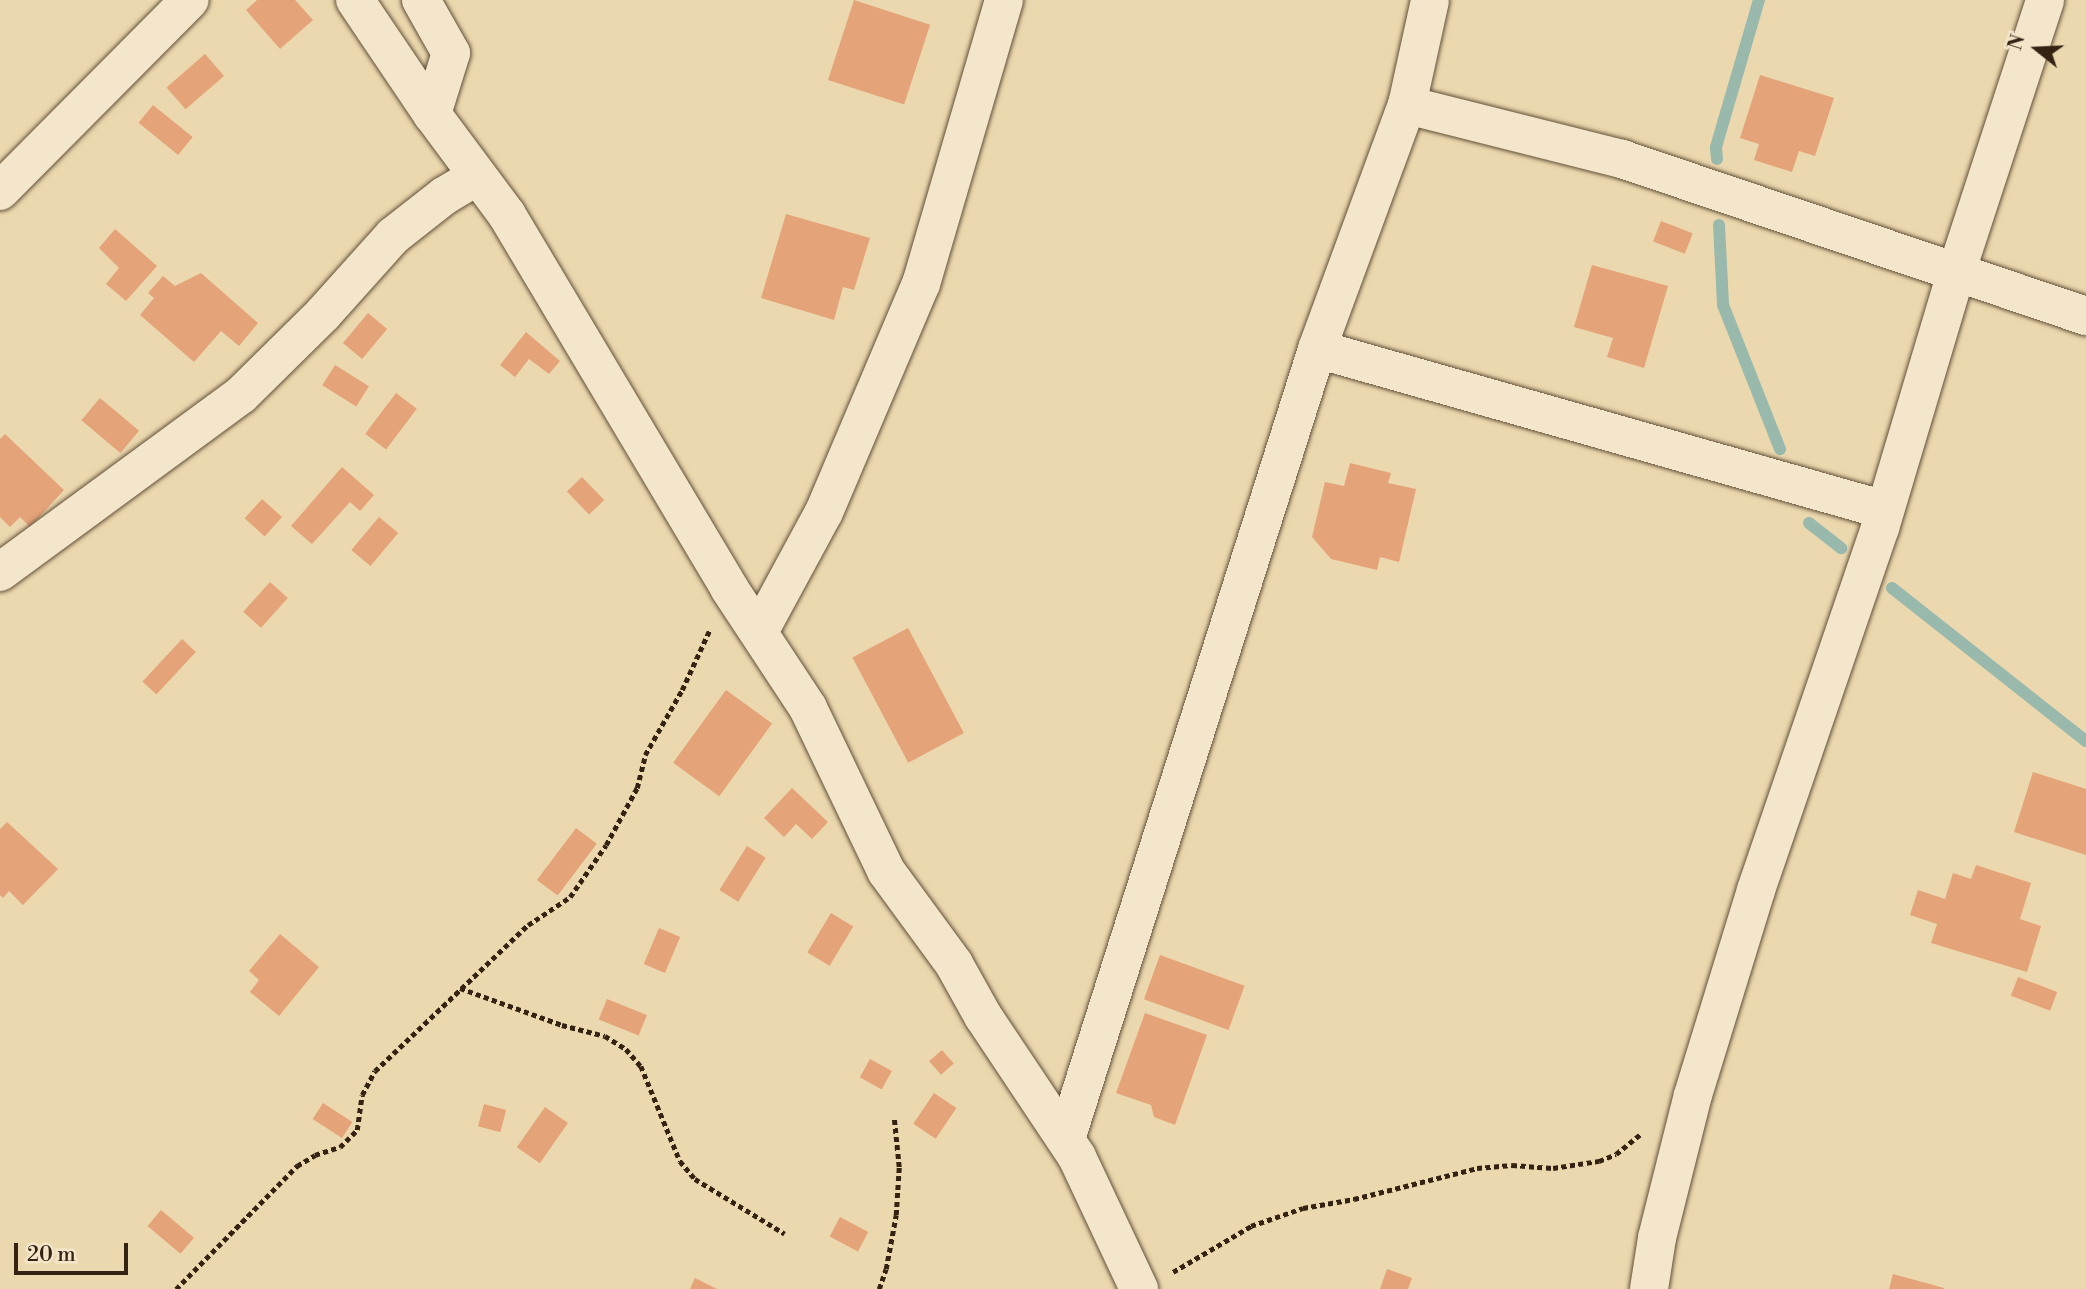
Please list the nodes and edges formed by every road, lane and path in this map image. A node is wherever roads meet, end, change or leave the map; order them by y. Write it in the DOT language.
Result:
graph roads {
  1 [pos="190,0"];
  2 [pos="355,0"];
  3 [pos="421,0"];
  4 [pos="1004,0"];
  5 [pos="1430,0"];
  6 [pos="2045,0"];
  7 [pos="1407,106"];
  8 [pos="432,114"];
  9 [pos="477,176"];
  10 [pos="0,191"];
  11 [pos="1955,273"];
  12 [pos="2086,316"];
  13 [pos="1317,349"];
  14 [pos="1885,510"];
  15 [pos="0,572"];
  16 [pos="729,588"];
  17 [pos="759,632"];
  18 [pos="460,988"];
  19 [pos="894,1118"];
  20 [pos="1644,1130"];
  21 [pos="1066,1139"];
  22 [pos="785,1234"];
  23 [pos="1154,1282"];
  24 [pos="176,1289"];
  25 [pos="879,1289"];
  26 [pos="1649,1289"];
  1 -- 10 [label="street"];
  2 -- 8 [label="street"];
  3 -- 8 [label="street"];
  4 -- 17 [label="street"];
  5 -- 7 [label="street"];
  6 -- 11 [label="street"];
  7 -- 11 [label="street"];
  7 -- 13 [label="street"];
  8 -- 9 [label="street"];
  9 -- 15 [label="street"];
  9 -- 16 [label="street"];
  11 -- 12 [label="street"];
  11 -- 14 [label="street"];
  13 -- 14 [label="street"];
  13 -- 21 [label="street"];
  14 -- 26 [label="street"];
  16 -- 17 [label="street"];
  16 -- 18 [label="path"];
  17 -- 21 [label="street"];
  18 -- 22 [label="path"];
  18 -- 24 [label="path"];
  19 -- 25 [label="path"];
  20 -- 23 [label="path"];
  21 -- 23 [label="street"];
}
